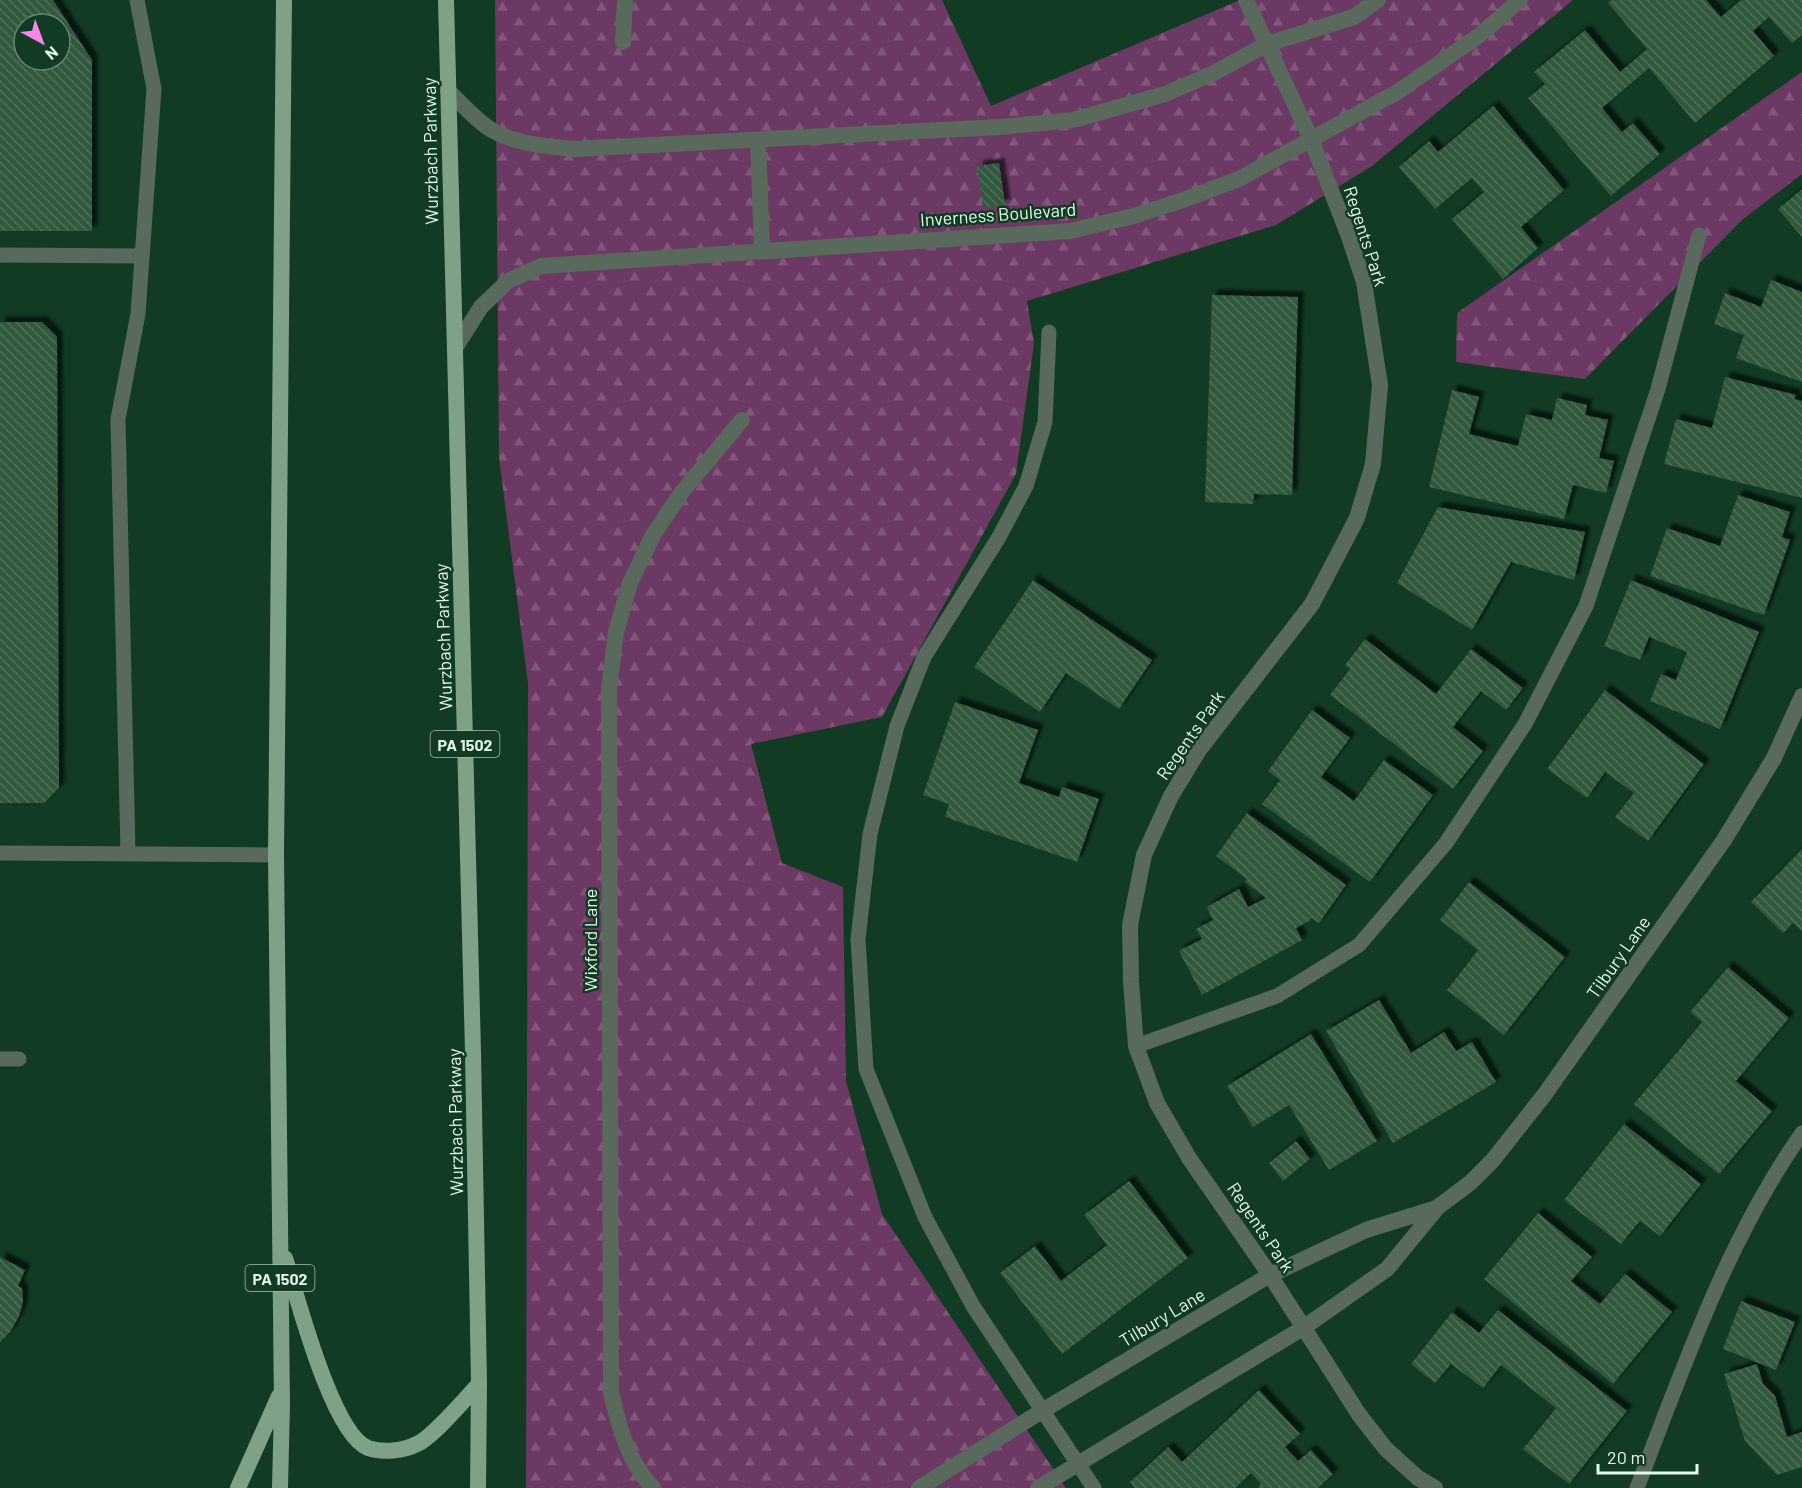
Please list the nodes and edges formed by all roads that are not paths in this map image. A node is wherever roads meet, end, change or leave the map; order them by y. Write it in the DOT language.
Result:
graph roads {
  1 [pos="137,0"];
  2 [pos="284,0"];
  3 [pos="446,0"];
  4 [pos="625,0"];
  5 [pos="1246,0"];
  6 [pos="1378,0"];
  7 [pos="1520,0"];
  8 [pos="623,42"];
  9 [pos="1267,44"];
  10 [pos="448,92"];
  11 [pos="1311,139"];
  12 [pos="758,140"];
  13 [pos="1699,235"];
  14 [pos="762,250"];
  15 [pos="0,255"];
  16 [pos="142,256"];
  17 [pos="1049,332"];
  18 [pos="455,348"];
  19 [pos="742,420"];
  20 [pos="1801,702"];
  21 [pos="0,853"];
  22 [pos="129,853"];
  23 [pos="276,855"];
  24 [pos="1136,1046"];
  25 [pos="0,1059"];
  26 [pos="19,1059"];
  27 [pos="1802,1133"];
  28 [pos="1438,1207"];
  29 [pos="280,1242"];
  30 [pos="1270,1275"];
  31 [pos="1303,1328"];
  32 [pos="480,1384"];
  33 [pos="281,1389"];
  34 [pos="1042,1411"];
  35 [pos="1078,1464"];
  36 [pos="238,1488"];
  37 [pos="280,1488"];
  38 [pos="478,1488"];
  39 [pos="654,1488"];
  40 [pos="919,1488"];
  41 [pos="1038,1488"];
  42 [pos="1094,1488"];
  43 [pos="1435,1488"];
  44 [pos="1637,1488"];
  1 -- 16 [label="lane"];
  2 -- 23 [label="main road, PA 1502"];
  3 -- 10 [label="main road, Wurzbach Parkway / PA 1502"];
  4 -- 8 [label="street"];
  5 -- 9 [label="street, Regents Park"];
  6 -- 9 [label="street"];
  7 -- 11 [label="street, Inverness Boulevard"];
  9 -- 11 [label="street, Regents Park"];
  9 -- 12 [label="street"];
  10 -- 12 [label="street"];
  10 -- 18 [label="main road, Wurzbach Parkway / PA 1502"];
  11 -- 14 [label="street, Inverness Boulevard"];
  11 -- 24 [label="street, Regents Park"];
  12 -- 14 [label="street"];
  13 -- 24 [label="lane"];
  14 -- 18 [label="street, Inverness Boulevard"];
  15 -- 16 [label="lane"];
  16 -- 22 [label="lane"];
  17 -- 34 [label="lane"];
  18 -- 32 [label="main road, Wurzbach Parkway / PA 1502"];
  19 -- 39 [label="street, Wixford Lane"];
  20 -- 28 [label="street, Tilbury Lane"];
  21 -- 22 [label="lane"];
  22 -- 23 [label="lane"];
  23 -- 29 [label="main road, PA 1502"];
  24 -- 30 [label="street, Regents Park"];
  25 -- 26 [label="lane"];
  27 -- 44 [label="lane"];
  28 -- 30 [label="street, Tilbury Lane"];
  28 -- 31 [label="street, Tilbury Lane"];
  29 -- 32 [label="main road"];
  29 -- 33 [label="main road, PA 1502"];
  30 -- 31 [label="street, Regents Park"];
  30 -- 34 [label="street, Tilbury Lane"];
  31 -- 35 [label="street, Tilbury Lane"];
  31 -- 43 [label="street, Regents Park"];
  32 -- 38 [label="main road, Wurzbach Parkway / PA 1502"];
  33 -- 36 [label="main road"];
  33 -- 37 [label="main road, PA 1502"];
  34 -- 35 [label="lane"];
  34 -- 40 [label="street, Tilbury Lane"];
  35 -- 41 [label="street, Tilbury Lane"];
  35 -- 42 [label="lane"];
}
